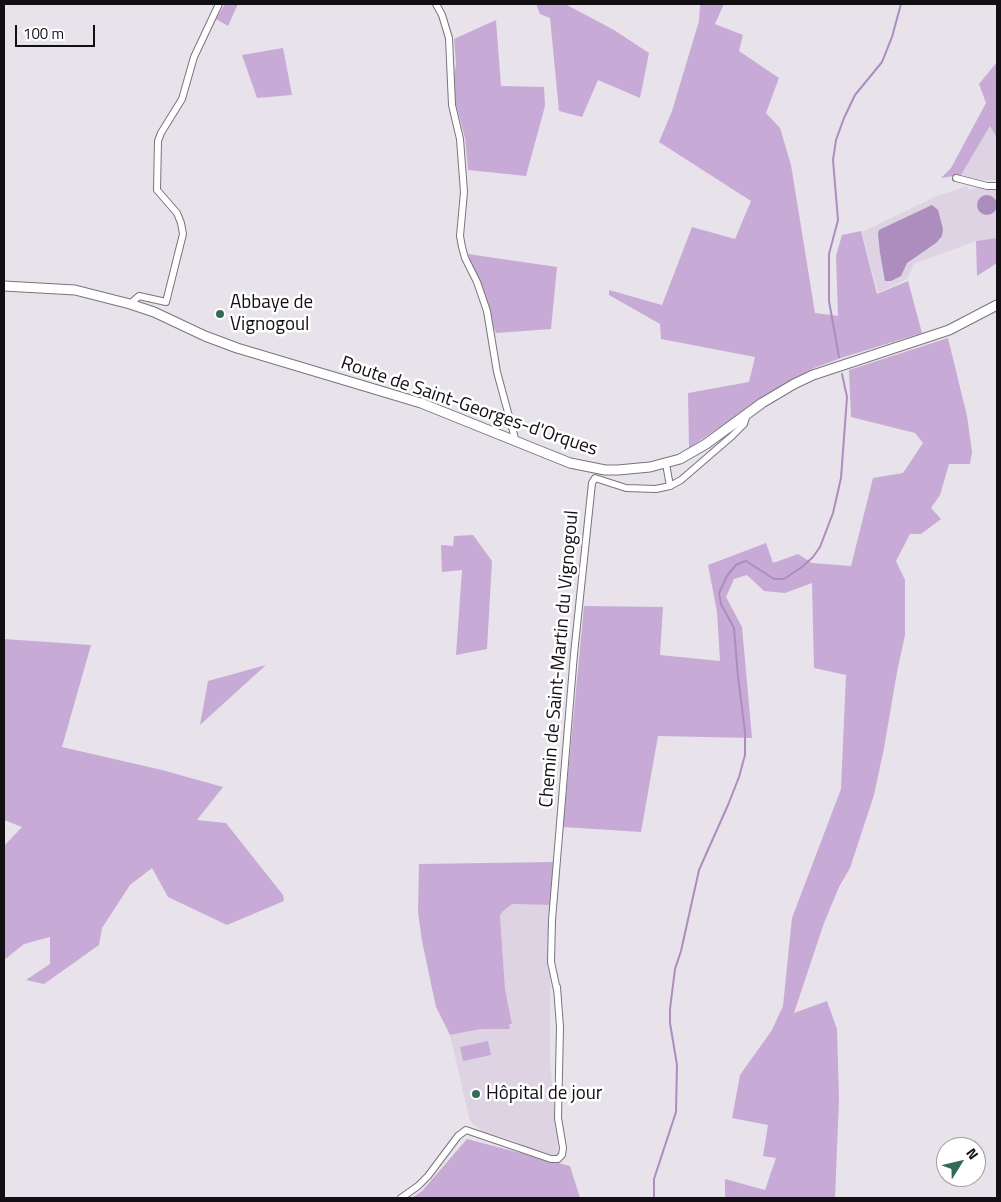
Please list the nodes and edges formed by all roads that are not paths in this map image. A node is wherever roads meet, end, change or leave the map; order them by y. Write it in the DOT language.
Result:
graph roads {
  1 [pos="219,4"];
  2 [pos="436,4"];
  3 [pos="956,178"];
  4 [pos="997,186"];
  5 [pos="4,286"];
  6 [pos="130,304"];
  7 [pos="997,305"];
  8 [pos="747,414"];
  9 [pos="516,442"];
  10 [pos="666,464"];
  11 [pos="670,486"];
  12 [pos="401,1198"];
  1 -- 6 [label="street"];
  2 -- 9 [label="street"];
  3 -- 4 [label="street"];
  5 -- 6 [label="street, Route de Saint-Georges-d'Orques"];
  6 -- 9 [label="street, Route de Saint-Georges-d'Orques"];
  7 -- 8 [label="street, Route de Saint-Georges-d'Orques"];
  8 -- 10 [label="street, Route de Saint-Georges-d'Orques"];
  8 -- 11 [label="street, Chemin de Saint-Martin du Vignogoul"];
  9 -- 10 [label="street, Route de Saint-Georges-d'Orques"];
  10 -- 11 [label="street"];
  11 -- 12 [label="street, Chemin de Saint-Martin du Vignogoul"];
}
